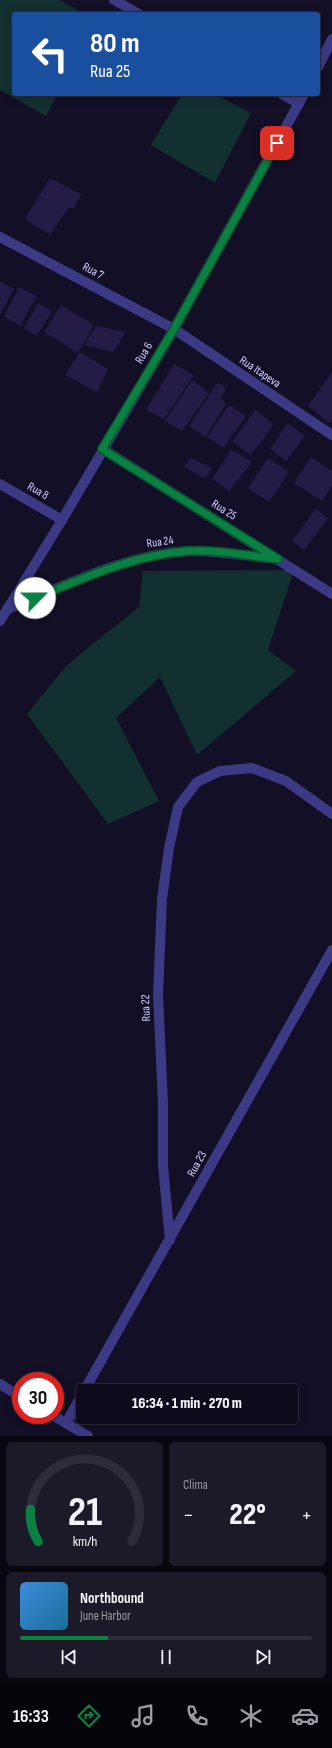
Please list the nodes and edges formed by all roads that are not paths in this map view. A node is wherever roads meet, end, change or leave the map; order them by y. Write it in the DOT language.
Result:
graph roads {
  1 [pos="114,0"];
  2 [pos="135,12"];
  3 [pos="332,39"];
  4 [pos="320,63"];
  5 [pos="285,96"];
  6 [pos="303,96"];
  7 [pos="299,104"];
  8 [pos="0,237"];
  9 [pos="174,329"];
  10 [pos="332,435"];
  11 [pos="102,449"];
  12 [pos="0,484"];
  13 [pos="62,520"];
  14 [pos="278,559"];
  15 [pos="332,594"];
  16 [pos="7,609"];
  17 [pos="0,621"];
  18 [pos="332,814"];
  19 [pos="332,950"];
  20 [pos="170,1240"];
  21 [pos="0,1384"];
  22 [pos="89,1384"];
  23 [pos="12,1391"];
  24 [pos="76,1406"];
  25 [pos="66,1423"];
  26 [pos="88,1436"];
  1 -- 2 [label="street"];
  3 -- 4 [label="street"];
  5 -- 7 [label="street"];
  6 -- 7 [label="street, Rua 6"];
  7 -- 9 [label="street, Rua 6"];
  8 -- 9 [label="street, Rua 7"];
  9 -- 10 [label="street, Rua Itapeva"];
  9 -- 11 [label="street, Rua 6"];
  11 -- 13 [label="street, Rua 6"];
  11 -- 14 [label="street, Rua 25"];
  12 -- 13 [label="street, Rua 8"];
  13 -- 16 [label="street, Rua 6"];
  14 -- 15 [label="street, Rua 25"];
  14 -- 16 [label="street, Rua 24"];
  16 -- 17 [label="street, Rua 6"];
  18 -- 20 [label="street, Rua 22"];
  19 -- 20 [label="street, Rua 23"];
  20 -- 22 [label="street, Rua 23"];
  21 -- 23 [label="street"];
  24 -- 25 [label="street, Rua 23"];
  25 -- 26 [label="street"];
}
